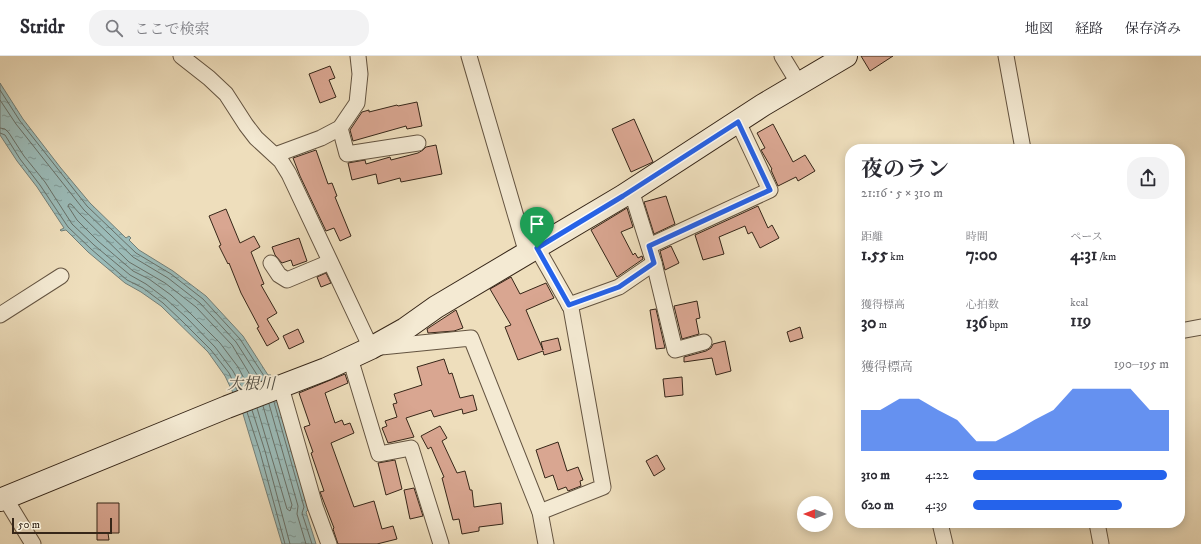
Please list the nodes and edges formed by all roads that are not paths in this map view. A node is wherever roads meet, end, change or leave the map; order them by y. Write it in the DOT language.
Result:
graph roads {
  1 [pos="181,56"];
  2 [pos="358,56"];
  3 [pos="469,56"];
  4 [pos="782,56"];
  5 [pos="846,56"];
  6 [pos="1006,56"];
  7 [pos="799,84"];
  8 [pos="738,122"];
  9 [pos="340,128"];
  10 [pos="418,142"];
  11 [pos="1022,144"];
  12 [pos="275,155"];
  13 [pos="631,190"];
  14 [pos="649,246"];
  15 [pos="532,251"];
  16 [pos="330,262"];
  17 [pos="271,263"];
  18 [pos="654,263"];
  19 [pos="61,276"];
  20 [pos="569,305"];
  21 [pos="0,315"];
  22 [pos="1201,327"];
  23 [pos="1185,330"];
  24 [pos="704,342"];
  25 [pos="371,348"];
  26 [pos="350,358"];
  27 [pos="280,386"];
  28 [pos="3,499"];
  29 [pos="540,512"];
  30 [pos="941,528"];
  31 [pos="1098,528"];
  32 [pos="33,544"];
  33 [pos="329,544"];
  34 [pos="441,544"];
  35 [pos="546,544"];
  36 [pos="945,544"];
  37 [pos="1101,544"];
  1 -- 12 [label="street"];
  2 -- 9 [label="street"];
  3 -- 15 [label="street"];
  4 -- 7 [label="street"];
  5 -- 7 [label="street"];
  6 -- 11 [label="street"];
  7 -- 8 [label="street"];
  8 -- 13 [label="street"];
  8 -- 14 [label="street"];
  9 -- 10 [label="street"];
  9 -- 12 [label="street"];
  12 -- 16 [label="street"];
  13 -- 14 [label="street"];
  13 -- 15 [label="street"];
  14 -- 18 [label="street"];
  15 -- 20 [label="street"];
  15 -- 25 [label="street"];
  16 -- 17 [label="street"];
  16 -- 25 [label="street"];
  18 -- 20 [label="street"];
  18 -- 24 [label="street"];
  19 -- 21 [label="street"];
  20 -- 29 [label="street"];
  22 -- 23 [label="street"];
  25 -- 26 [label="street"];
  25 -- 29 [label="street"];
  26 -- 27 [label="street"];
  26 -- 34 [label="street"];
  27 -- 28 [label="street"];
  27 -- 33 [label="street"];
  28 -- 32 [label="street"];
  29 -- 35 [label="street"];
  30 -- 36 [label="street"];
  31 -- 37 [label="street"];
}
